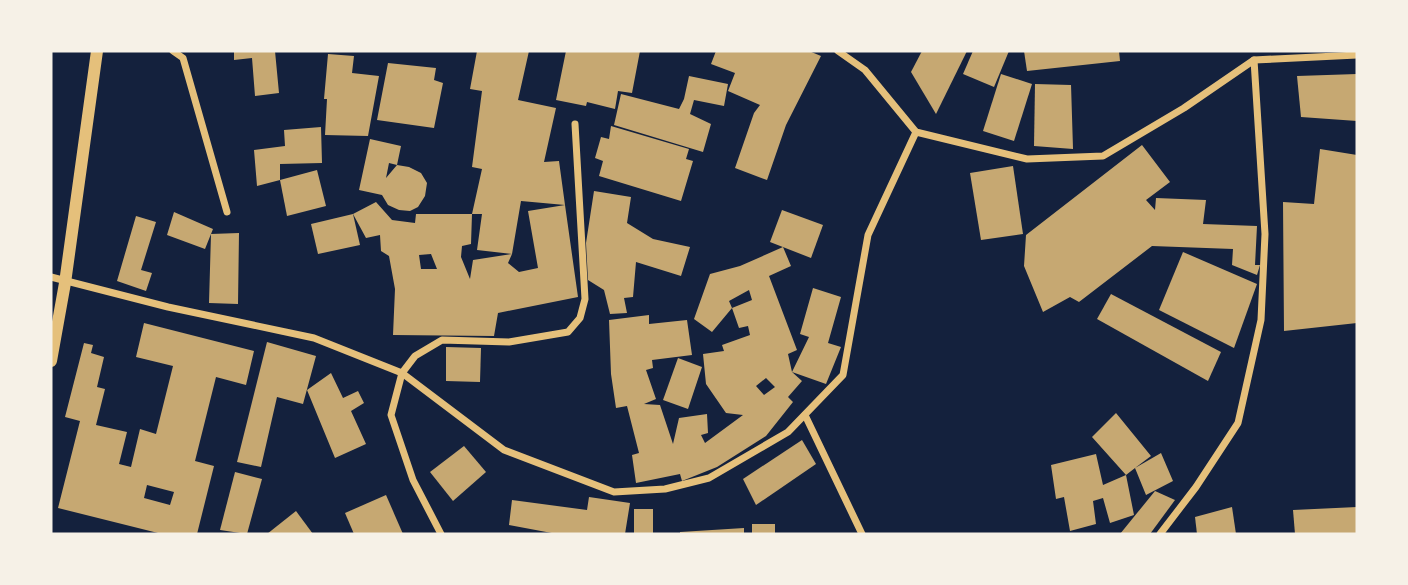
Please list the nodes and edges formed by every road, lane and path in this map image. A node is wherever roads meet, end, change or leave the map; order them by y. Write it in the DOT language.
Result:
graph roads {
  1 [pos="97,51"];
  2 [pos="173,51"];
  3 [pos="838,51"];
  4 [pos="1357,55"];
  5 [pos="1254,60"];
  6 [pos="575,124"];
  7 [pos="916,132"];
  8 [pos="227,212"];
  9 [pos="51,277"];
  10 [pos="65,283"];
  11 [pos="51,361"];
  12 [pos="402,373"];
  13 [pos="805,415"];
  14 [pos="441,534"];
  15 [pos="862,534"];
  16 [pos="1160,534"];
  1 -- 10 [label="street"];
  2 -- 8 [label="street"];
  3 -- 7 [label="street"];
  4 -- 5 [label="street"];
  5 -- 7 [label="street"];
  5 -- 16 [label="street"];
  6 -- 12 [label="street"];
  7 -- 13 [label="street"];
  9 -- 10 [label="street"];
  10 -- 11 [label="street"];
  10 -- 12 [label="street"];
  12 -- 13 [label="street"];
  12 -- 14 [label="street"];
  13 -- 15 [label="street"];
}
